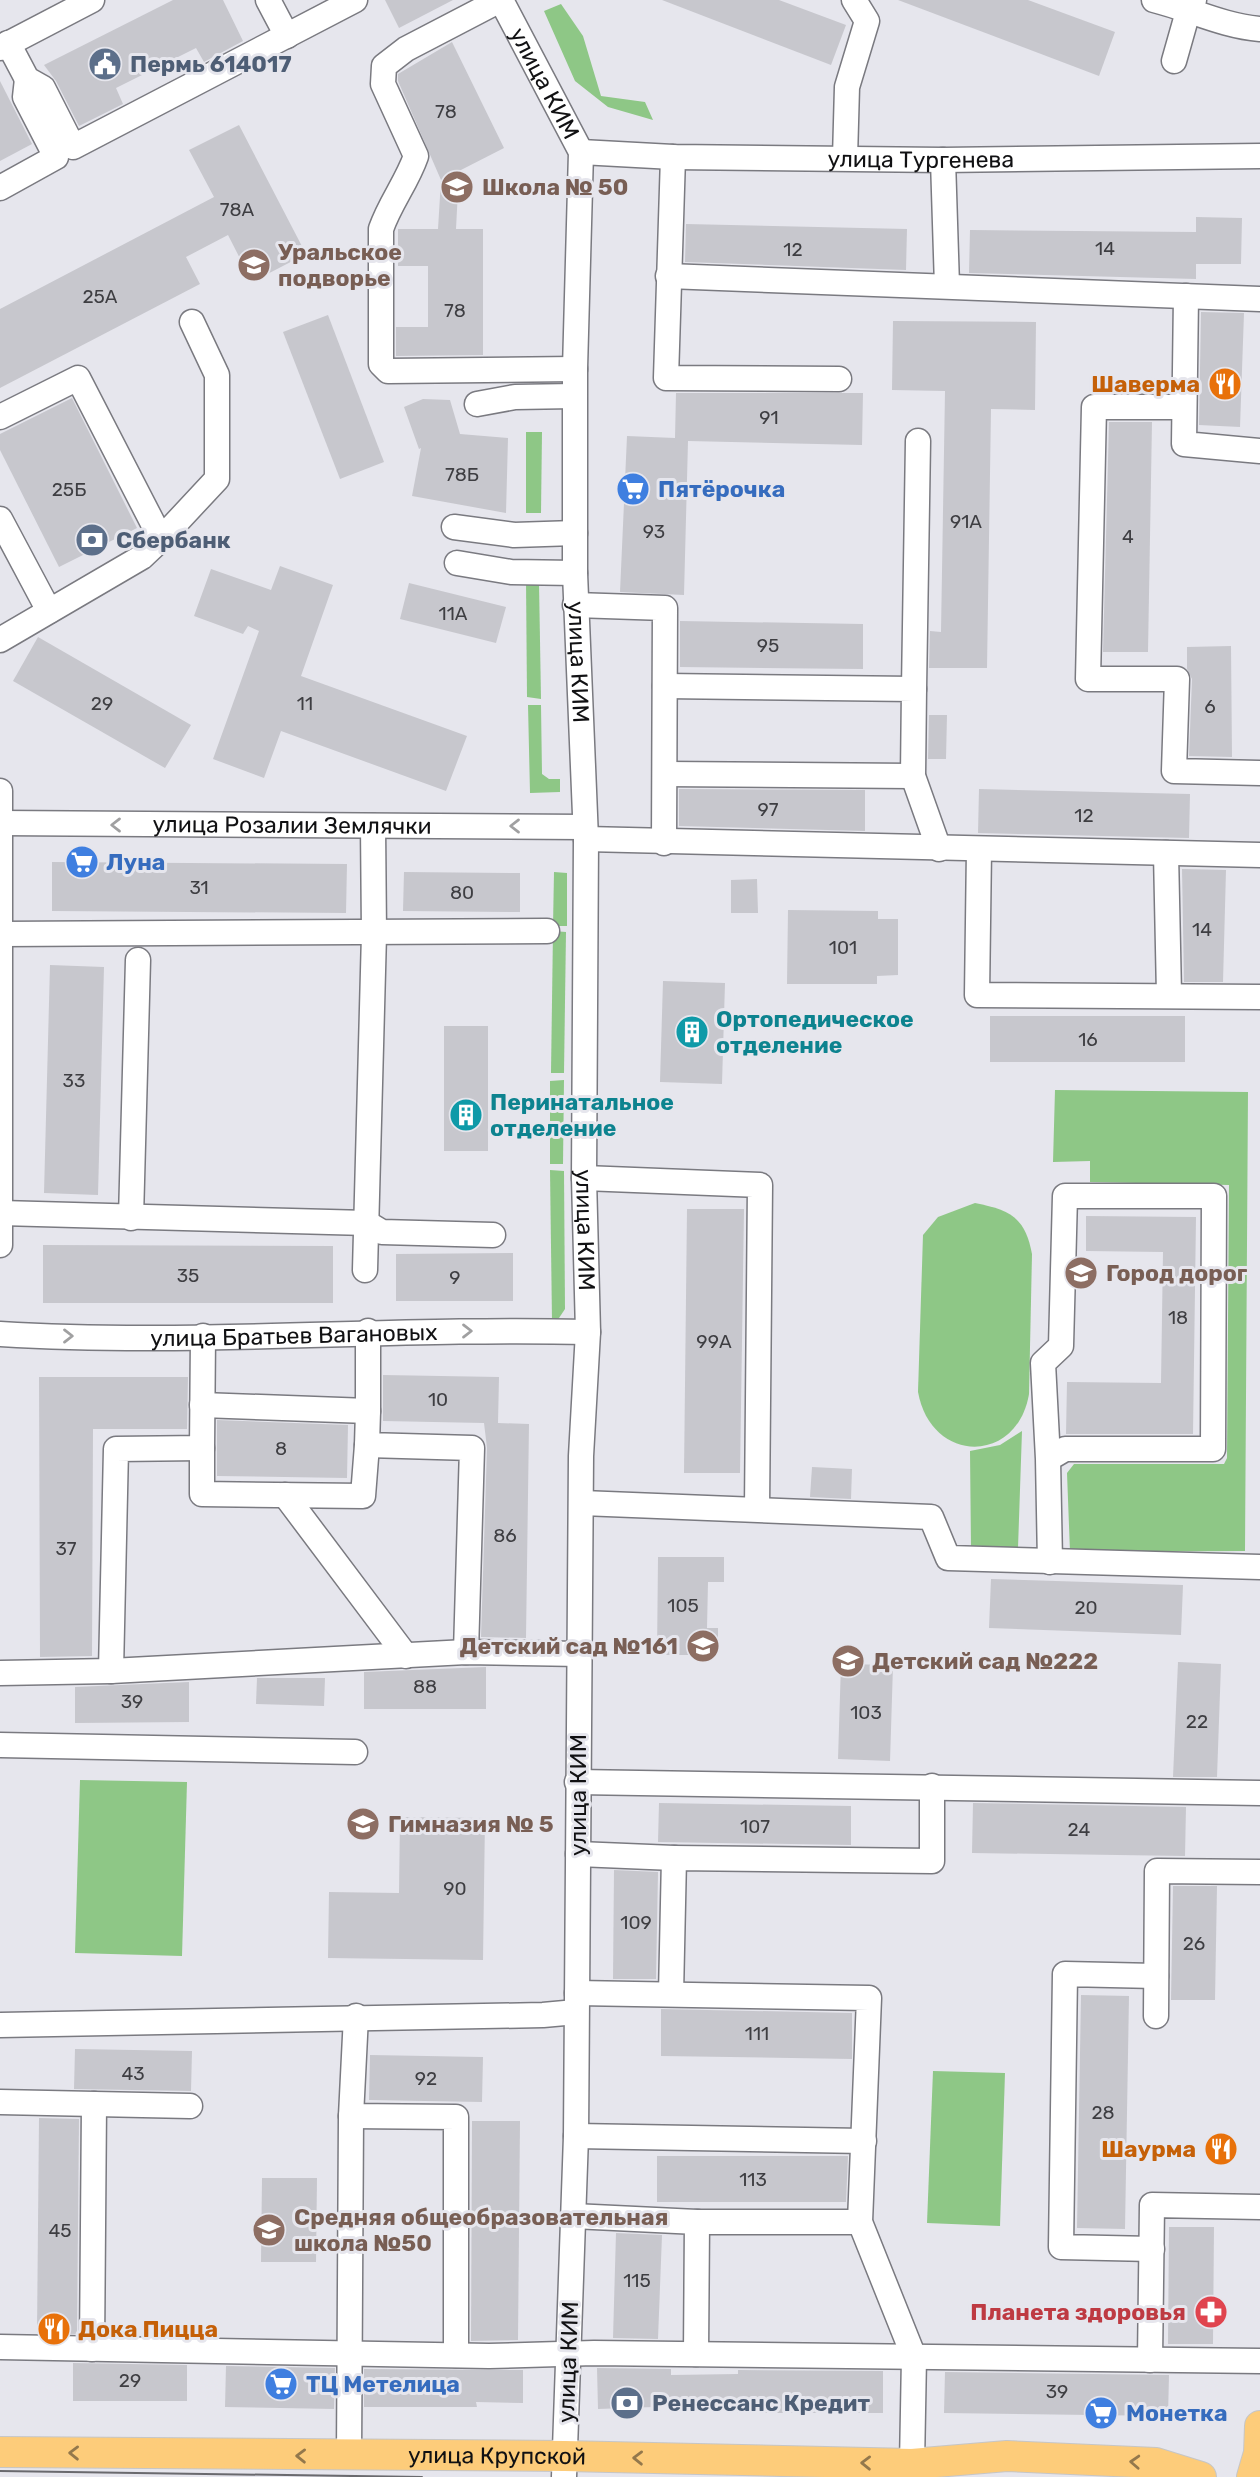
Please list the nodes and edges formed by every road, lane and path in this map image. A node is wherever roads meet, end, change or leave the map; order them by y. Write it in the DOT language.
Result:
graph roads {
  1 [pos="92,0"];
  2 [pos="268,0"];
  3 [pos="355,0"];
  4 [pos="500,0"];
  5 [pos="1154,0"];
  6 [pos="851,1"];
  7 [pos="1192,4"];
  8 [pos="1260,29"];
  9 [pos="287,36"];
  10 [pos="4,46"];
  11 [pos="1174,61"];
  12 [pos="27,79"];
  13 [pos="581,152"];
  14 [pos="1260,156"];
  15 [pos="673,157"];
  16 [pos="845,158"];
  17 [pos="943,160"];
  18 [pos="0,188"];
  19 [pos="668,276"];
  20 [pos="947,286"];
  21 [pos="1186,296"];
  22 [pos="1260,299"];
  23 [pos="192,322"];
  24 [pos="575,369"];
  25 [pos="839,379"];
  26 [pos="574,396"];
  27 [pos="477,404"];
  28 [pos="1183,407"];
  29 [pos="0,417"];
  30 [pos="918,441"];
  31 [pos="1260,451"];
  32 [pos="0,519"];
  33 [pos="454,527"];
  34 [pos="575,533"];
  35 [pos="161,539"];
  36 [pos="457,563"];
  37 [pos="575,573"];
  38 [pos="575,605"];
  39 [pos="49,611"];
  40 [pos="0,640"];
  41 [pos="665,686"];
  42 [pos="914,689"];
  43 [pos="1260,773"];
  44 [pos="664,774"];
  45 [pos="913,776"];
  46 [pos="0,792"];
  47 [pos="1,823"];
  48 [pos="373,826"];
  49 [pos="585,833"];
  50 [pos="664,843"];
  51 [pos="939,849"];
  52 [pos="979,849"];
  53 [pos="1166,853"];
  54 [pos="1260,855"];
  55 [pos="547,931"];
  56 [pos="374,933"];
  57 [pos="2,934"];
  58 [pos="138,960"];
  59 [pos="1169,995"];
  60 [pos="1260,997"];
  61 [pos="584,1178"];
  62 [pos="1,1213"];
  63 [pos="131,1218"];
  64 [pos="367,1223"];
  65 [pos="493,1235"];
  66 [pos="0,1245"];
  67 [pos="365,1270"];
  68 [pos="368,1331"];
  69 [pos="587,1332"];
  70 [pos="0,1334"];
  71 [pos="203,1336"];
  72 [pos="202,1405"];
  73 [pos="368,1410"];
  74 [pos="368,1445"];
  75 [pos="202,1448"];
  76 [pos="1048,1459"];
  77 [pos="285,1495"];
  78 [pos="582,1503"];
  79 [pos="757,1509"];
  80 [pos="1050,1562"];
  81 [pos="1260,1567"];
  82 [pos="466,1652"];
  83 [pos="580,1654"];
  84 [pos="406,1656"];
  85 [pos="111,1671"];
  86 [pos="0,1673"];
  87 [pos="0,1745"];
  88 [pos="355,1752"];
  89 [pos="578,1782"];
  90 [pos="932,1787"];
  91 [pos="1260,1793"];
  92 [pos="578,1854"];
  93 [pos="674,1857"];
  94 [pos="1260,1872"];
  95 [pos="1156,1976"];
  96 [pos="671,1994"];
  97 [pos="576,2002"];
  98 [pos="356,2016"];
  99 [pos="1156,2016"];
  100 [pos="0,2025"];
  101 [pos="0,2102"];
  102 [pos="94,2104"];
  103 [pos="190,2106"];
  104 [pos="351,2116"];
  105 [pos="576,2136"];
  106 [pos="864,2141"];
  107 [pos="1260,2207"];
  108 [pos="573,2216"];
  109 [pos="697,2222"];
  110 [pos="860,2222"];
  111 [pos="1152,2249"];
  112 [pos="0,2347"];
  113 [pos="92,2349"];
  114 [pos="350,2353"];
  115 [pos="568,2354"];
  116 [pos="696,2354"];
  117 [pos="456,2355"];
  118 [pos="914,2357"];
  119 [pos="1150,2360"];
  120 [pos="1260,2361"];
  121 [pos="1260,2426"];
  122 [pos="0,2452"];
  123 [pos="1260,2453"];
  124 [pos="349,2456"];
  125 [pos="912,2464"];
  126 [pos="565,2467"];
  127 [pos="1201,2477"];
  128 [pos="1231,2477"];
  129 [pos="1252,2477"];
  1 -- 10 [label="street"];
  2 -- 9 [label="street"];
  3 -- 9 [label="street"];
  4 -- 13 [label="street, улица КИМ"];
  4 -- 24 [label="street"];
  5 -- 7 [label="street"];
  6 -- 16 [label="street"];
  7 -- 8 [label="street"];
  7 -- 11 [label="street"];
  9 -- 12 [label="street"];
  10 -- 12 [label="street"];
  12 -- 18 [label="street"];
  13 -- 15 [label="street, улица Тургенева"];
  13 -- 24 [label="street, улица КИМ"];
  14 -- 17 [label="street, улица Тургенева"];
  15 -- 16 [label="street, улица Тургенева"];
  15 -- 19 [label="street"];
  16 -- 17 [label="street, улица Тургенева"];
  17 -- 20 [label="street"];
  19 -- 20 [label="street"];
  19 -- 25 [label="street"];
  20 -- 21 [label="street"];
  21 -- 22 [label="street"];
  21 -- 28 [label="street"];
  23 -- 35 [label="street"];
  24 -- 26 [label="street, улица КИМ"];
  26 -- 27 [label="street"];
  26 -- 34 [label="street, улица КИМ"];
  28 -- 31 [label="street"];
  28 -- 43 [label="street"];
  29 -- 35 [label="street"];
  30 -- 42 [label="street"];
  32 -- 39 [label="street"];
  33 -- 34 [label="street"];
  34 -- 37 [label="street, улица КИМ"];
  35 -- 39 [label="street"];
  36 -- 37 [label="street"];
  37 -- 38 [label="street, улица КИМ"];
  38 -- 41 [label="street"];
  38 -- 49 [label="street, улица КИМ"];
  39 -- 40 [label="street"];
  41 -- 42 [label="street"];
  41 -- 44 [label="street"];
  42 -- 45 [label="street"];
  44 -- 45 [label="street"];
  44 -- 50 [label="street"];
  45 -- 51 [label="street"];
  46 -- 47 [label="street"];
  48 -- 47 [label="street, улица Розалии Землячки, one-way"];
  47 -- 57 [label="street"];
  49 -- 48 [label="street, улица Розалии Землячки, one-way"];
  48 -- 56 [label="street"];
  49 -- 50 [label="street, улица Розалии Землячки"];
  49 -- 61 [label="street, улица КИМ"];
  50 -- 51 [label="street, улица Розалии Землячки"];
  51 -- 52 [label="street, улица Розалии Землячки"];
  52 -- 53 [label="street, улица Розалии Землячки"];
  52 -- 59 [label="street"];
  53 -- 54 [label="street, улица Розалии Землячки"];
  53 -- 59 [label="street"];
  55 -- 56 [label="street"];
  56 -- 57 [label="street"];
  56 -- 64 [label="street"];
  57 -- 62 [label="street"];
  58 -- 63 [label="street"];
  59 -- 60 [label="street"];
  61 -- 69 [label="street, улица КИМ"];
  61 -- 79 [label="street"];
  62 -- 63 [label="street"];
  62 -- 66 [label="street"];
  63 -- 64 [label="street"];
  64 -- 65 [label="street"];
  64 -- 67 [label="street"];
  68 -- 69 [label="street, улица Братьев Вагановых, one-way"];
  68 -- 71 [label="street, улица Братьев Вагановых"];
  68 -- 73 [label="street"];
  69 -- 78 [label="street, улица КИМ"];
  70 -- 71 [label="street, улица Братьев Вагановых, one-way"];
  71 -- 72 [label="street"];
  72 -- 73 [label="street"];
  72 -- 75 [label="street"];
  73 -- 74 [label="street"];
  74 -- 77 [label="street"];
  74 -- 82 [label="street"];
  75 -- 77 [label="street"];
  75 -- 85 [label="street"];
  76 -- 76 [label="street"];
  76 -- 80 [label="street"];
  77 -- 84 [label="street"];
  78 -- 79 [label="street"];
  78 -- 83 [label="street, улица КИМ"];
  79 -- 80 [label="street"];
  80 -- 81 [label="street"];
  82 -- 83 [label="street"];
  82 -- 84 [label="street"];
  83 -- 89 [label="street, улица КИМ"];
  84 -- 85 [label="street"];
  85 -- 86 [label="street"];
  87 -- 88 [label="street"];
  89 -- 90 [label="street"];
  89 -- 92 [label="street, улица КИМ"];
  90 -- 91 [label="street"];
  90 -- 93 [label="street"];
  92 -- 93 [label="street"];
  92 -- 97 [label="street, улица КИМ"];
  93 -- 96 [label="street"];
  94 -- 95 [label="street"];
  95 -- 99 [label="street"];
  95 -- 111 [label="street"];
  96 -- 97 [label="street"];
  96 -- 106 [label="street"];
  97 -- 98 [label="street"];
  97 -- 105 [label="street, улица КИМ"];
  98 -- 100 [label="street"];
  98 -- 104 [label="street"];
  101 -- 102 [label="street"];
  102 -- 103 [label="street"];
  102 -- 113 [label="street"];
  104 -- 114 [label="street"];
  104 -- 117 [label="street"];
  105 -- 106 [label="street"];
  105 -- 108 [label="street, улица КИМ"];
  106 -- 110 [label="street"];
  107 -- 111 [label="street"];
  108 -- 109 [label="street"];
  108 -- 115 [label="street, улица КИМ"];
  109 -- 110 [label="street"];
  109 -- 116 [label="street"];
  110 -- 118 [label="street"];
  111 -- 119 [label="street"];
  112 -- 113 [label="street"];
  113 -- 114 [label="street"];
  114 -- 117 [label="street"];
  114 -- 124 [label="street"];
  115 -- 116 [label="street"];
  115 -- 117 [label="street"];
  115 -- 126 [label="street, улица КИМ"];
  116 -- 118 [label="street"];
  118 -- 119 [label="street"];
  118 -- 125 [label="street"];
  119 -- 120 [label="street"];
  121 -- 123 [label="main road"];
  124 -- 122 [label="main road, улица Крупской, one-way"];
  123 -- 128 [label="main road"];
  123 -- 129 [label="main road"];
  124 -- 126 [label="main road, улица Крупской"];
  125 -- 126 [label="main road, улица Крупской, one-way"];
  127 -- 125 [label="main road, улица Крупской, one-way"];
}
